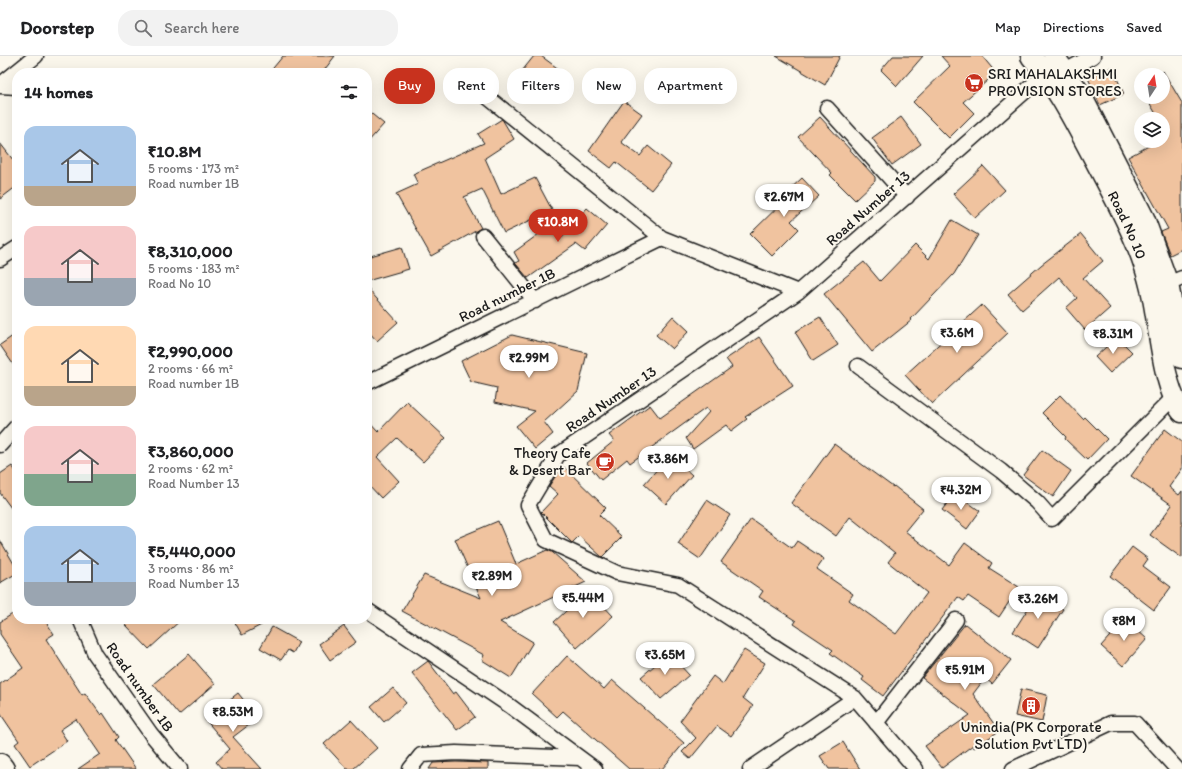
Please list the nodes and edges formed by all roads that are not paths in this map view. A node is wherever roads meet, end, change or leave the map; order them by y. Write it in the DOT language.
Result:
graph roads {
  1 [pos="36,56"];
  2 [pos="1031,56"];
  3 [pos="1093,56"];
  4 [pos="1060,64"];
  5 [pos="22,68"];
  6 [pos="1045,74"];
  7 [pos="12,76"];
  8 [pos="0,86"];
  9 [pos="12,87"];
  10 [pos="496,104"];
  11 [pos="828,108"];
  12 [pos="906,196"];
  13 [pos="483,236"];
  14 [pos="662,238"];
  15 [pos="12,251"];
  16 [pos="0,259"];
  17 [pos="1175,281"];
  18 [pos="798,292"];
  19 [pos="535,301"];
  20 [pos="1182,358"];
  21 [pos="858,366"];
  22 [pos="372,381"];
  23 [pos="1178,404"];
  24 [pos="12,432"];
  25 [pos="0,445"];
  26 [pos="372,613"];
  27 [pos="956,620"];
  28 [pos="82,624"];
  29 [pos="855,698"];
  30 [pos="876,723"];
  31 [pos="580,758"];
  32 [pos="0,765"];
  33 [pos="3,769"];
  34 [pos="180,769"];
  35 [pos="410,769"];
  36 [pos="595,769"];
  37 [pos="750,769"];
  38 [pos="916,769"];
  39 [pos="1013,769"];
  40 [pos="1177,769"];
  1 -- 5 [label="street"];
  2 -- 6 [label="main road, Road No 10"];
  3 -- 4 [label="street"];
  4 -- 17 [label="main road, Road No 10"];
  6 -- 12 [label="street, Road Number 13"];
  6 -- 23 [label="main road, Road No 10"];
  7 -- 8 [label="street"];
  8 -- 9 [label="street"];
  10 -- 14 [label="street"];
  11 -- 12 [label="street"];
  12 -- 18 [label="street, Road Number 13"];
  13 -- 19 [label="street"];
  14 -- 18 [label="street"];
  14 -- 19 [label="street, Road number 1B"];
  15 -- 16 [label="street"];
  17 -- 20 [label="main road, Road No 10"];
  18 -- 29 [label="street, Road Number 13"];
  19 -- 22 [label="street, Road number 1B"];
  21 -- 23 [label="street"];
  24 -- 25 [label="street"];
  26 -- 31 [label="street"];
  27 -- 30 [label="street"];
  28 -- 34 [label="street, Road number 1B"];
  29 -- 30 [label="street, Road Number 13"];
  29 -- 37 [label="street"];
  30 -- 38 [label="street, Road Number 13"];
  31 -- 35 [label="street"];
  31 -- 36 [label="street"];
  32 -- 33 [label="main road"];
  39 -- 40 [label="street"];
}
